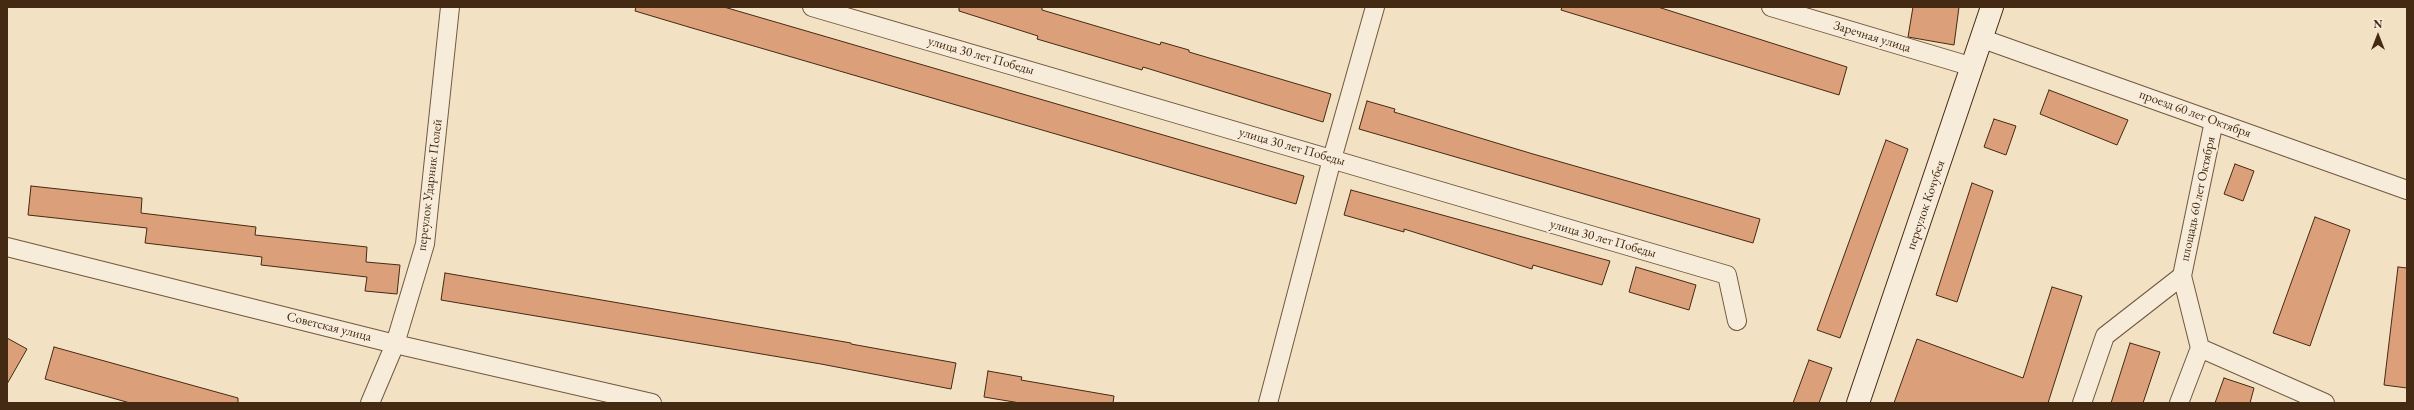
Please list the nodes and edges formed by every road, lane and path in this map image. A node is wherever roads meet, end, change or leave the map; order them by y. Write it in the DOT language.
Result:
graph roads {
  1 [pos="450,7"];
  2 [pos="812,7"];
  3 [pos="1375,7"];
  4 [pos="1771,7"];
  5 [pos="1992,7"];
  6 [pos="1983,38"];
  7 [pos="1973,67"];
  8 [pos="2214,121"];
  9 [pos="1332,159"];
  10 [pos="2407,190"];
  11 [pos="7,247"];
  12 [pos="2182,276"];
  13 [pos="1737,321"];
  14 [pos="394,344"];
  15 [pos="2200,348"];
  16 [pos="370,403"];
  17 [pos="652,403"];
  18 [pos="1268,403"];
  19 [pos="1858,403"];
  20 [pos="2082,403"];
  21 [pos="2179,403"];
  22 [pos="2325,403"];
  1 -- 14 [label="street, переулок Ударник Полей"];
  2 -- 9 [label="street, улица 30 лет Победы"];
  3 -- 9 [label="street"];
  4 -- 7 [label="street, Заречная улица"];
  5 -- 6 [label="main road, переулок Кочубея"];
  6 -- 7 [label="main road, переулок Кочубея"];
  6 -- 8 [label="street, проезд 60 лет Октября"];
  7 -- 19 [label="main road, переулок Кочубея"];
  8 -- 10 [label="street, проезд 60 лет Октября"];
  8 -- 12 [label="street, площадь 60 лет Октября"];
  9 -- 13 [label="street, улица 30 лет Победы"];
  9 -- 18 [label="street"];
  11 -- 14 [label="street, Советская улица"];
  12 -- 15 [label="street, площадь 60 лет Октября"];
  12 -- 20 [label="street, площадь 60 лет Октября"];
  14 -- 16 [label="street, переулок Ударник Полей"];
  14 -- 17 [label="street, Советская улица"];
  15 -- 21 [label="street"];
  15 -- 22 [label="street"];
}
